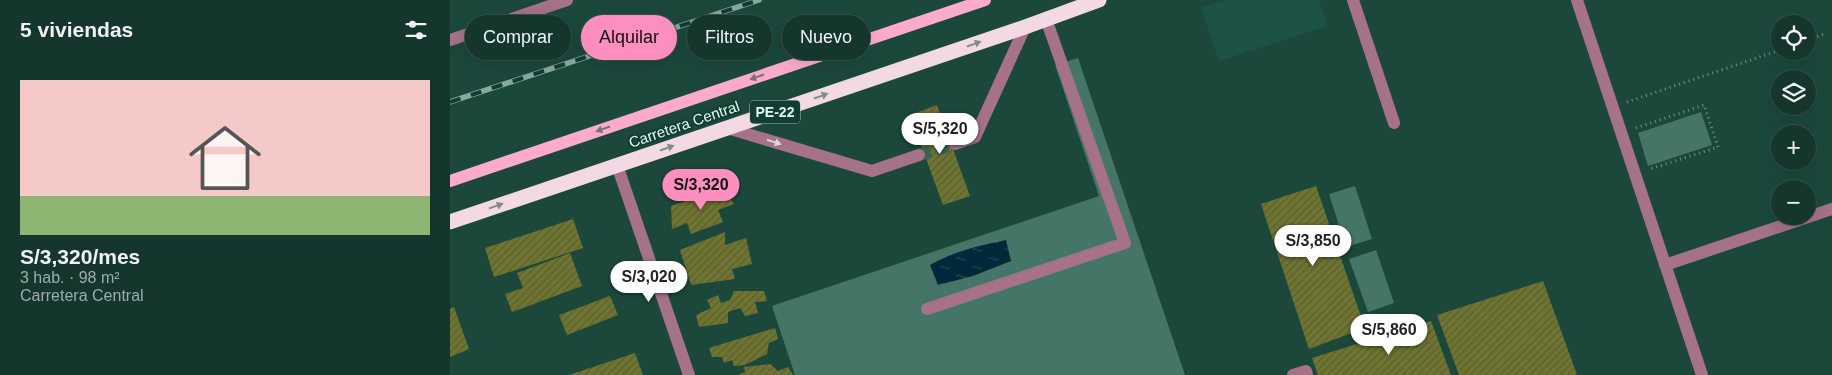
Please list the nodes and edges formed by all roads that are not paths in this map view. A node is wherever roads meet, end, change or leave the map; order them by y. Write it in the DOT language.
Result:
graph roads {
  1 [pos="567,0"];
  2 [pos="985,0"];
  3 [pos="1099,0"];
  4 [pos="1353,0"];
  5 [pos="1577,0"];
  6 [pos="1046,19"];
  7 [pos="1025,27"];
  8 [pos="450,40"];
  9 [pos="1394,122"];
  10 [pos="727,128"];
  11 [pos="954,144"];
  12 [pos="920,155"];
  13 [pos="617,165"];
  14 [pos="450,181"];
  15 [pos="1832,209"];
  16 [pos="450,222"];
  17 [pos="1665,265"];
  18 [pos="927,309"];
  19 [pos="689,375"];
  20 [pos="1293,375"];
  21 [pos="1307,375"];
  22 [pos="1702,375"];
  1 -- 8 [label="street"];
  2 -- 14 [label="main road, Carretera Central, one-way"];
  3 -- 6 [label="highway, Carretera Central / PE-22"];
  4 -- 9 [label="street"];
  5 -- 17 [label="street"];
  6 -- 7 [label="highway, Carretera Central / PE-22"];
  6 -- 18 [label="street"];
  10 -- 7 [label="highway, Carretera Central / PE-22, one-way"];
  7 -- 11 [label="street"];
  10 -- 12 [label="street, one-way"];
  13 -- 10 [label="highway, Carretera Central / PE-22, one-way"];
  16 -- 13 [label="highway, Carretera Central / PE-22, one-way"];
  13 -- 19 [label="street"];
  15 -- 17 [label="street"];
  17 -- 22 [label="street"];
  20 -- 21 [label="street"];
}
